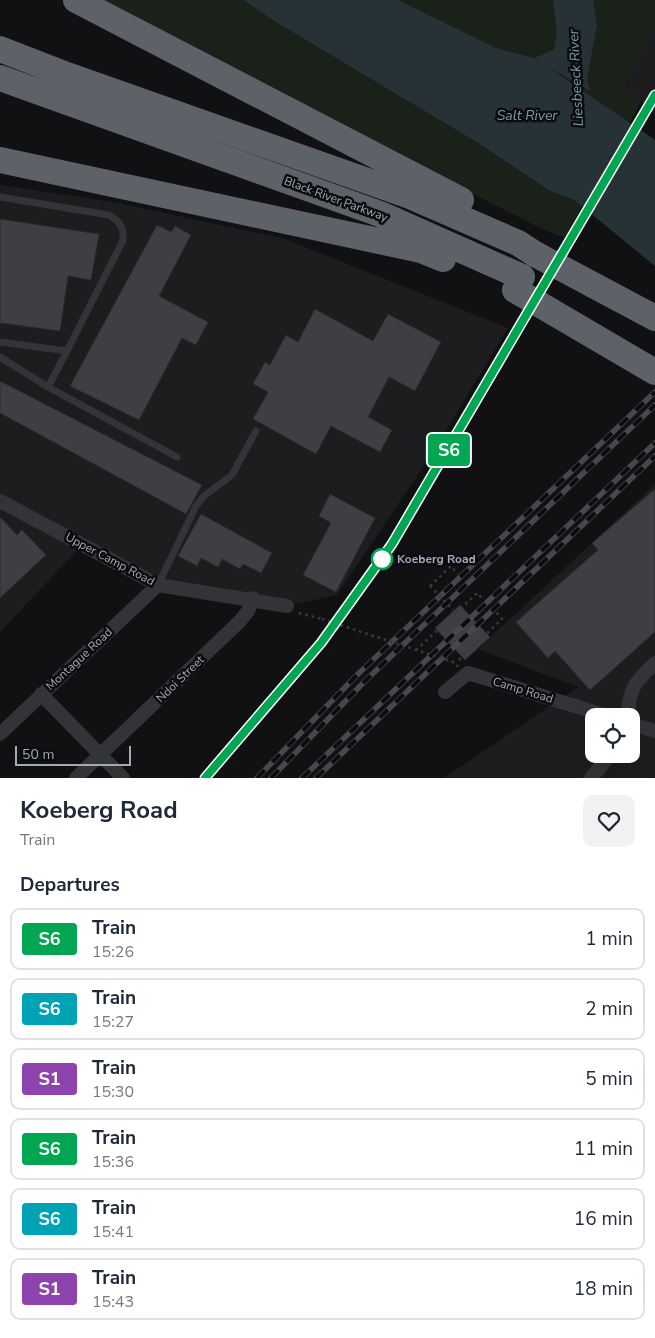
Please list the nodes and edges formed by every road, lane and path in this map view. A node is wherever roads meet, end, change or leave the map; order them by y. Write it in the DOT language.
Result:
graph roads {
  1 [pos="76,0"];
  2 [pos="0,49"];
  3 [pos="0,78"];
  4 [pos="0,160"];
  5 [pos="0,197"];
  6 [pos="526,248"];
  7 [pos="518,284"];
  8 [pos="655,318"];
  9 [pos="0,342"];
  10 [pos="67,351"];
  11 [pos="0,357"];
  12 [pos="655,357"];
  13 [pos="655,372"];
  14 [pos="48,387"];
  15 [pos="256,431"];
  16 [pos="177,457"];
  17 [pos="0,501"];
  18 [pos="458,574"];
  19 [pos="158,585"];
  20 [pos="253,598"];
  21 [pos="484,600"];
  22 [pos="293,609"];
  23 [pos="496,612"];
  24 [pos="456,613"];
  25 [pos="416,650"];
  26 [pos="456,663"];
  27 [pos="655,663"];
  28 [pos="458,667"];
  29 [pos="445,692"];
  30 [pos="41,694"];
  31 [pos="628,708"];
  32 [pos="585,709"];
  33 [pos="640,727"];
  34 [pos="655,731"];
  35 [pos="0,734"];
  36 [pos="100,754"];
  37 [pos="604,763"];
  38 [pos="76,778"];
  39 [pos="123,778"];
  40 [pos="591,778"];
  1 -- 6 [label="highway"];
  2 -- 6 [label="highway"];
  3 -- 7 [label="highway, Black River Parkway"];
  4 -- 7 [label="highway"];
  5 -- 10 [label="lane"];
  6 -- 8 [label="highway, bridge"];
  7 -- 12 [label="highway, Black River Parkway"];
  7 -- 13 [label="highway, bridge"];
  9 -- 10 [label="lane"];
  10 -- 14 [label="lane"];
  11 -- 14 [label="lane"];
  14 -- 16 [label="lane"];
  15 -- 19 [label="lane"];
  17 -- 19 [label="street, Upper Camp Road"];
  18 -- 24 [label="path, bridge"];
  19 -- 20 [label="street, Upper Camp Road"];
  19 -- 30 [label="street, Montague Road"];
  20 -- 22 [label="street, Upper Camp Road"];
  20 -- 36 [label="street, Ndoi Street"];
  21 -- 24 [label="path"];
  22 -- 25 [label="path, bridge"];
  23 -- 26 [label="path"];
  24 -- 25 [label="path"];
  25 -- 26 [label="path, bridge"];
  26 -- 28 [label="path, bridge"];
  27 -- 31 [label="street"];
  29 -- 32 [label="street, Camp Road"];
  30 -- 35 [label="street, Montague Road"];
  30 -- 36 [label="street"];
  33 -- 34 [label="street"];
  36 -- 38 [label="street, Ndoi Street"];
  36 -- 39 [label="street"];
  37 -- 40 [label="street"];
}
